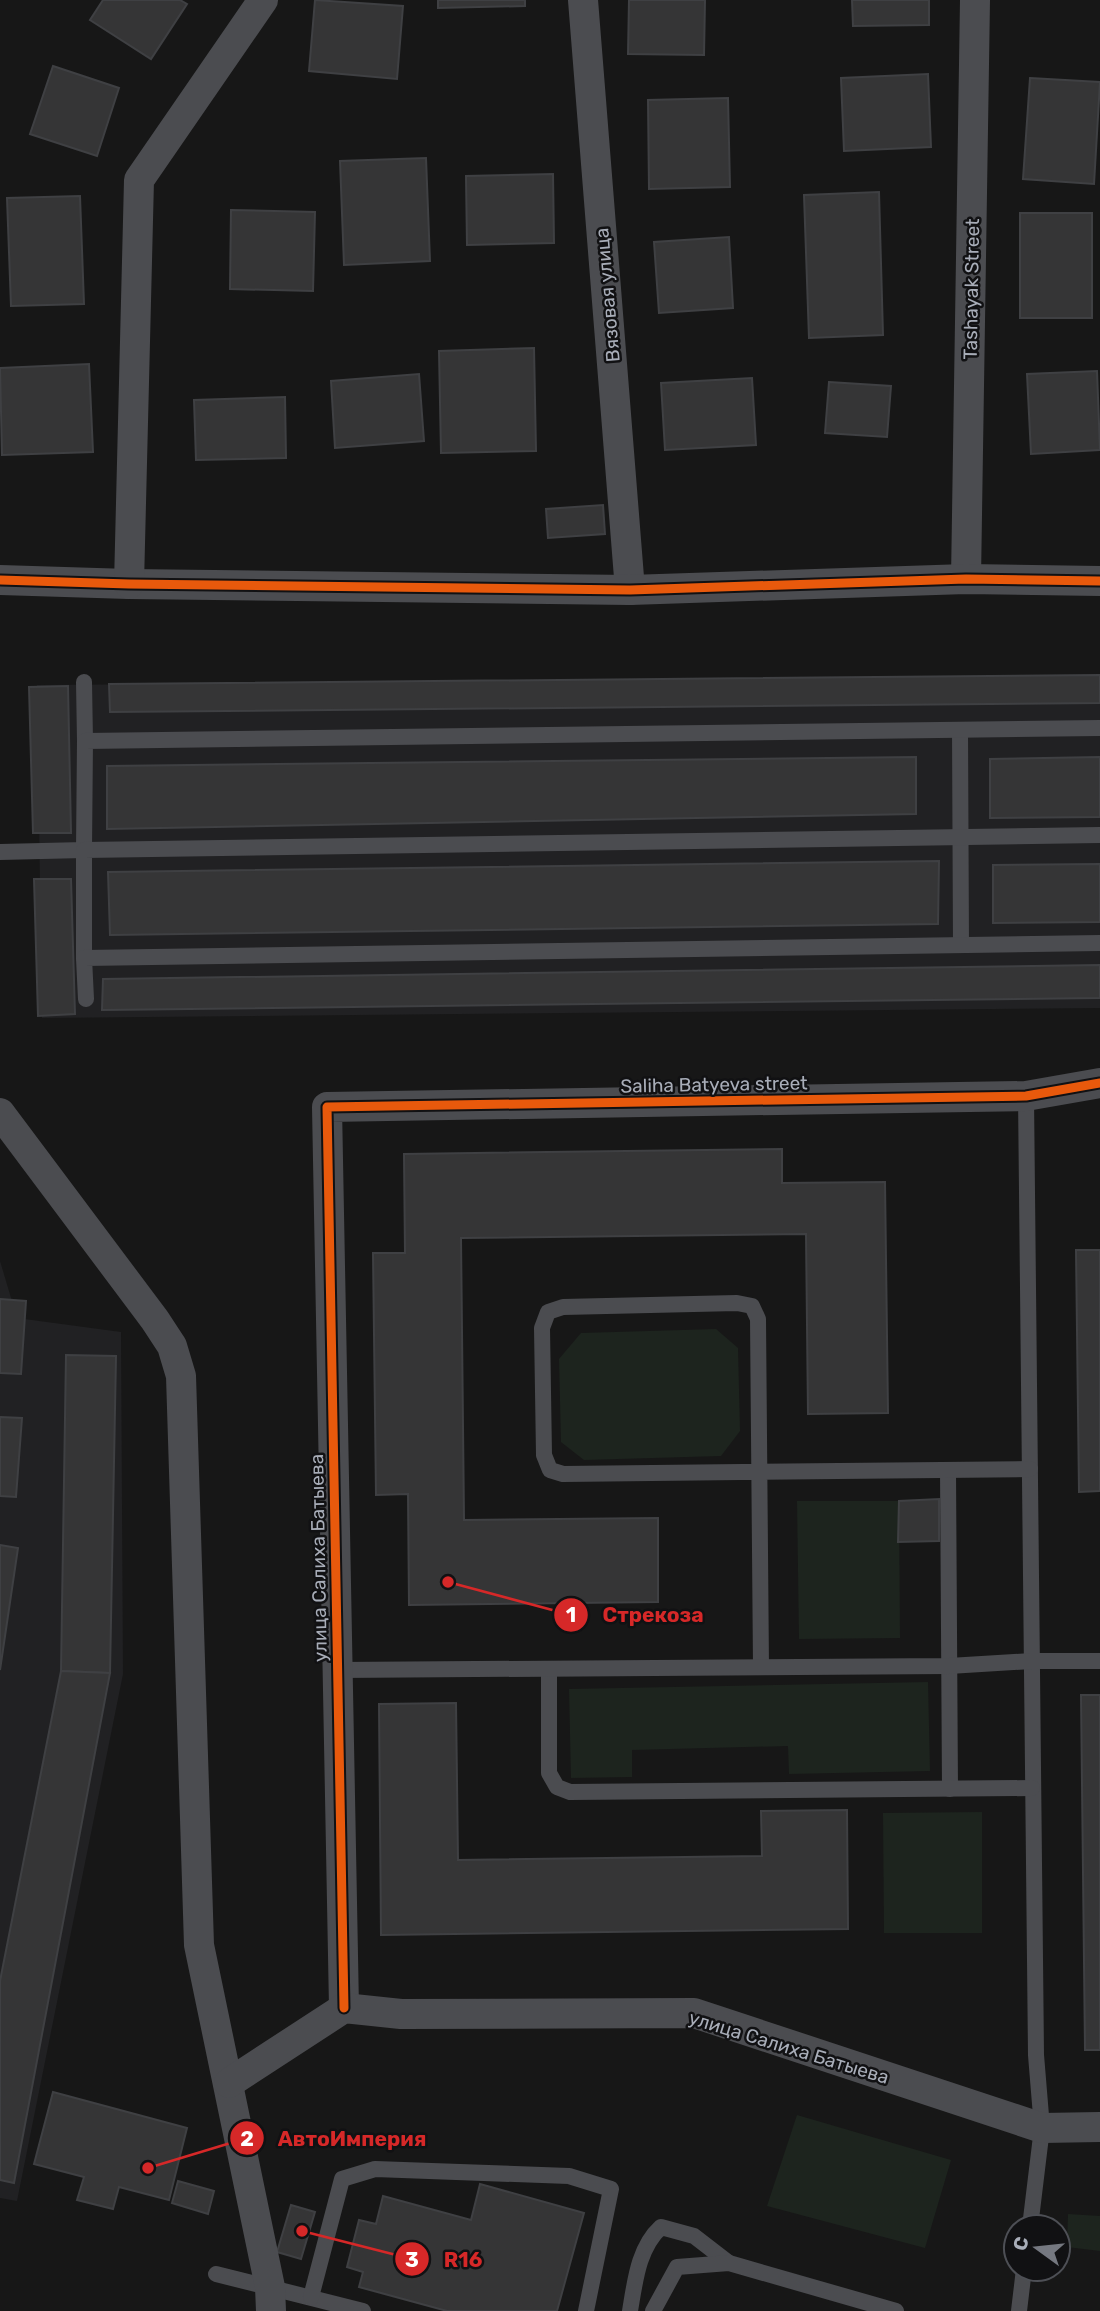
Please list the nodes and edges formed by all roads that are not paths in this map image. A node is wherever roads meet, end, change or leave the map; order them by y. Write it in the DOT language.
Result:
graph roads {
  1 [pos="263,0"];
  2 [pos="583,0"];
  3 [pos="975,0"];
  4 [pos="966,579"];
  5 [pos="0,580"];
  6 [pos="1100,580"];
  7 [pos="129,584"];
  8 [pos="630,590"];
  9 [pos="84,682"];
  10 [pos="1100,728"];
  11 [pos="960,730"];
  12 [pos="85,741"];
  13 [pos="1100,835"];
  14 [pos="960,837"];
  15 [pos="84,850"];
  16 [pos="0,852"];
  17 [pos="1100,943"];
  18 [pos="961,945"];
  19 [pos="85,958"];
  20 [pos="86,999"];
  21 [pos="1100,1083"];
  22 [pos="1026,1097"];
  23 [pos="0,1113"];
  24 [pos="1030,1469"];
  25 [pos="948,1470"];
  26 [pos="760,1472"];
  27 [pos="1031,1661"];
  28 [pos="1100,1661"];
  29 [pos="949,1666"];
  30 [pos="761,1667"];
  31 [pos="549,1669"];
  32 [pos="338,1670"];
  33 [pos="1032,1788"];
  34 [pos="950,1789"];
  35 [pos="344,2008"];
  36 [pos="229,2083"];
  37 [pos="1100,2127"];
  38 [pos="1042,2128"];
  39 [pos="1032,2213"];
  40 [pos="729,2263"];
  41 [pos="216,2274"];
  42 [pos="1022,2283"];
  43 [pos="311,2297"];
  44 [pos="270,2299"];
  45 [pos="363,2311"];
  46 [pos="586,2311"];
  47 [pos="630,2311"];
  48 [pos="653,2311"];
  49 [pos="896,2311"];
  50 [pos="1019,2311"];
  1 -- 7 [label="street"];
  2 -- 8 [label="street, Вязовая улица"];
  3 -- 4 [label="street, Tashayak Street"];
  4 -- 6 [label="street"];
  4 -- 8 [label="street"];
  5 -- 7 [label="street"];
  7 -- 8 [label="street"];
  9 -- 12 [label="lane"];
  10 -- 11 [label="lane"];
  11 -- 12 [label="lane"];
  11 -- 14 [label="lane"];
  12 -- 15 [label="lane"];
  13 -- 14 [label="lane"];
  14 -- 15 [label="lane"];
  14 -- 18 [label="lane"];
  15 -- 16 [label="lane"];
  15 -- 19 [label="lane"];
  17 -- 18 [label="lane"];
  18 -- 19 [label="lane"];
  19 -- 20 [label="lane"];
  21 -- 22 [label="street, Saliha Batyeva street"];
  22 -- 24 [label="lane"];
  22 -- 32 [label="street, Saliha Batyeva street"];
  23 -- 36 [label="street"];
  24 -- 25 [label="lane"];
  24 -- 27 [label="lane"];
  25 -- 26 [label="lane"];
  25 -- 29 [label="lane"];
  26 -- 26 [label="lane"];
  26 -- 30 [label="lane"];
  27 -- 28 [label="lane"];
  27 -- 29 [label="lane"];
  27 -- 33 [label="lane"];
  29 -- 30 [label="lane"];
  29 -- 34 [label="lane"];
  30 -- 31 [label="lane"];
  31 -- 32 [label="lane"];
  31 -- 34 [label="lane"];
  32 -- 35 [label="street, улица Салиха Батыева"];
  33 -- 34 [label="lane"];
  33 -- 38 [label="lane"];
  35 -- 36 [label="street"];
  35 -- 38 [label="street, улица Салиха Батыева"];
  36 -- 44 [label="street"];
  37 -- 38 [label="street, улица Салиха Батыева"];
  38 -- 39 [label="lane"];
  40 -- 47 [label="lane"];
  40 -- 48 [label="lane"];
  40 -- 49 [label="lane"];
  41 -- 44 [label="lane"];
  42 -- 50 [label="lane"];
  43 -- 44 [label="lane"];
  43 -- 45 [label="lane"];
  43 -- 46 [label="lane"];
}
